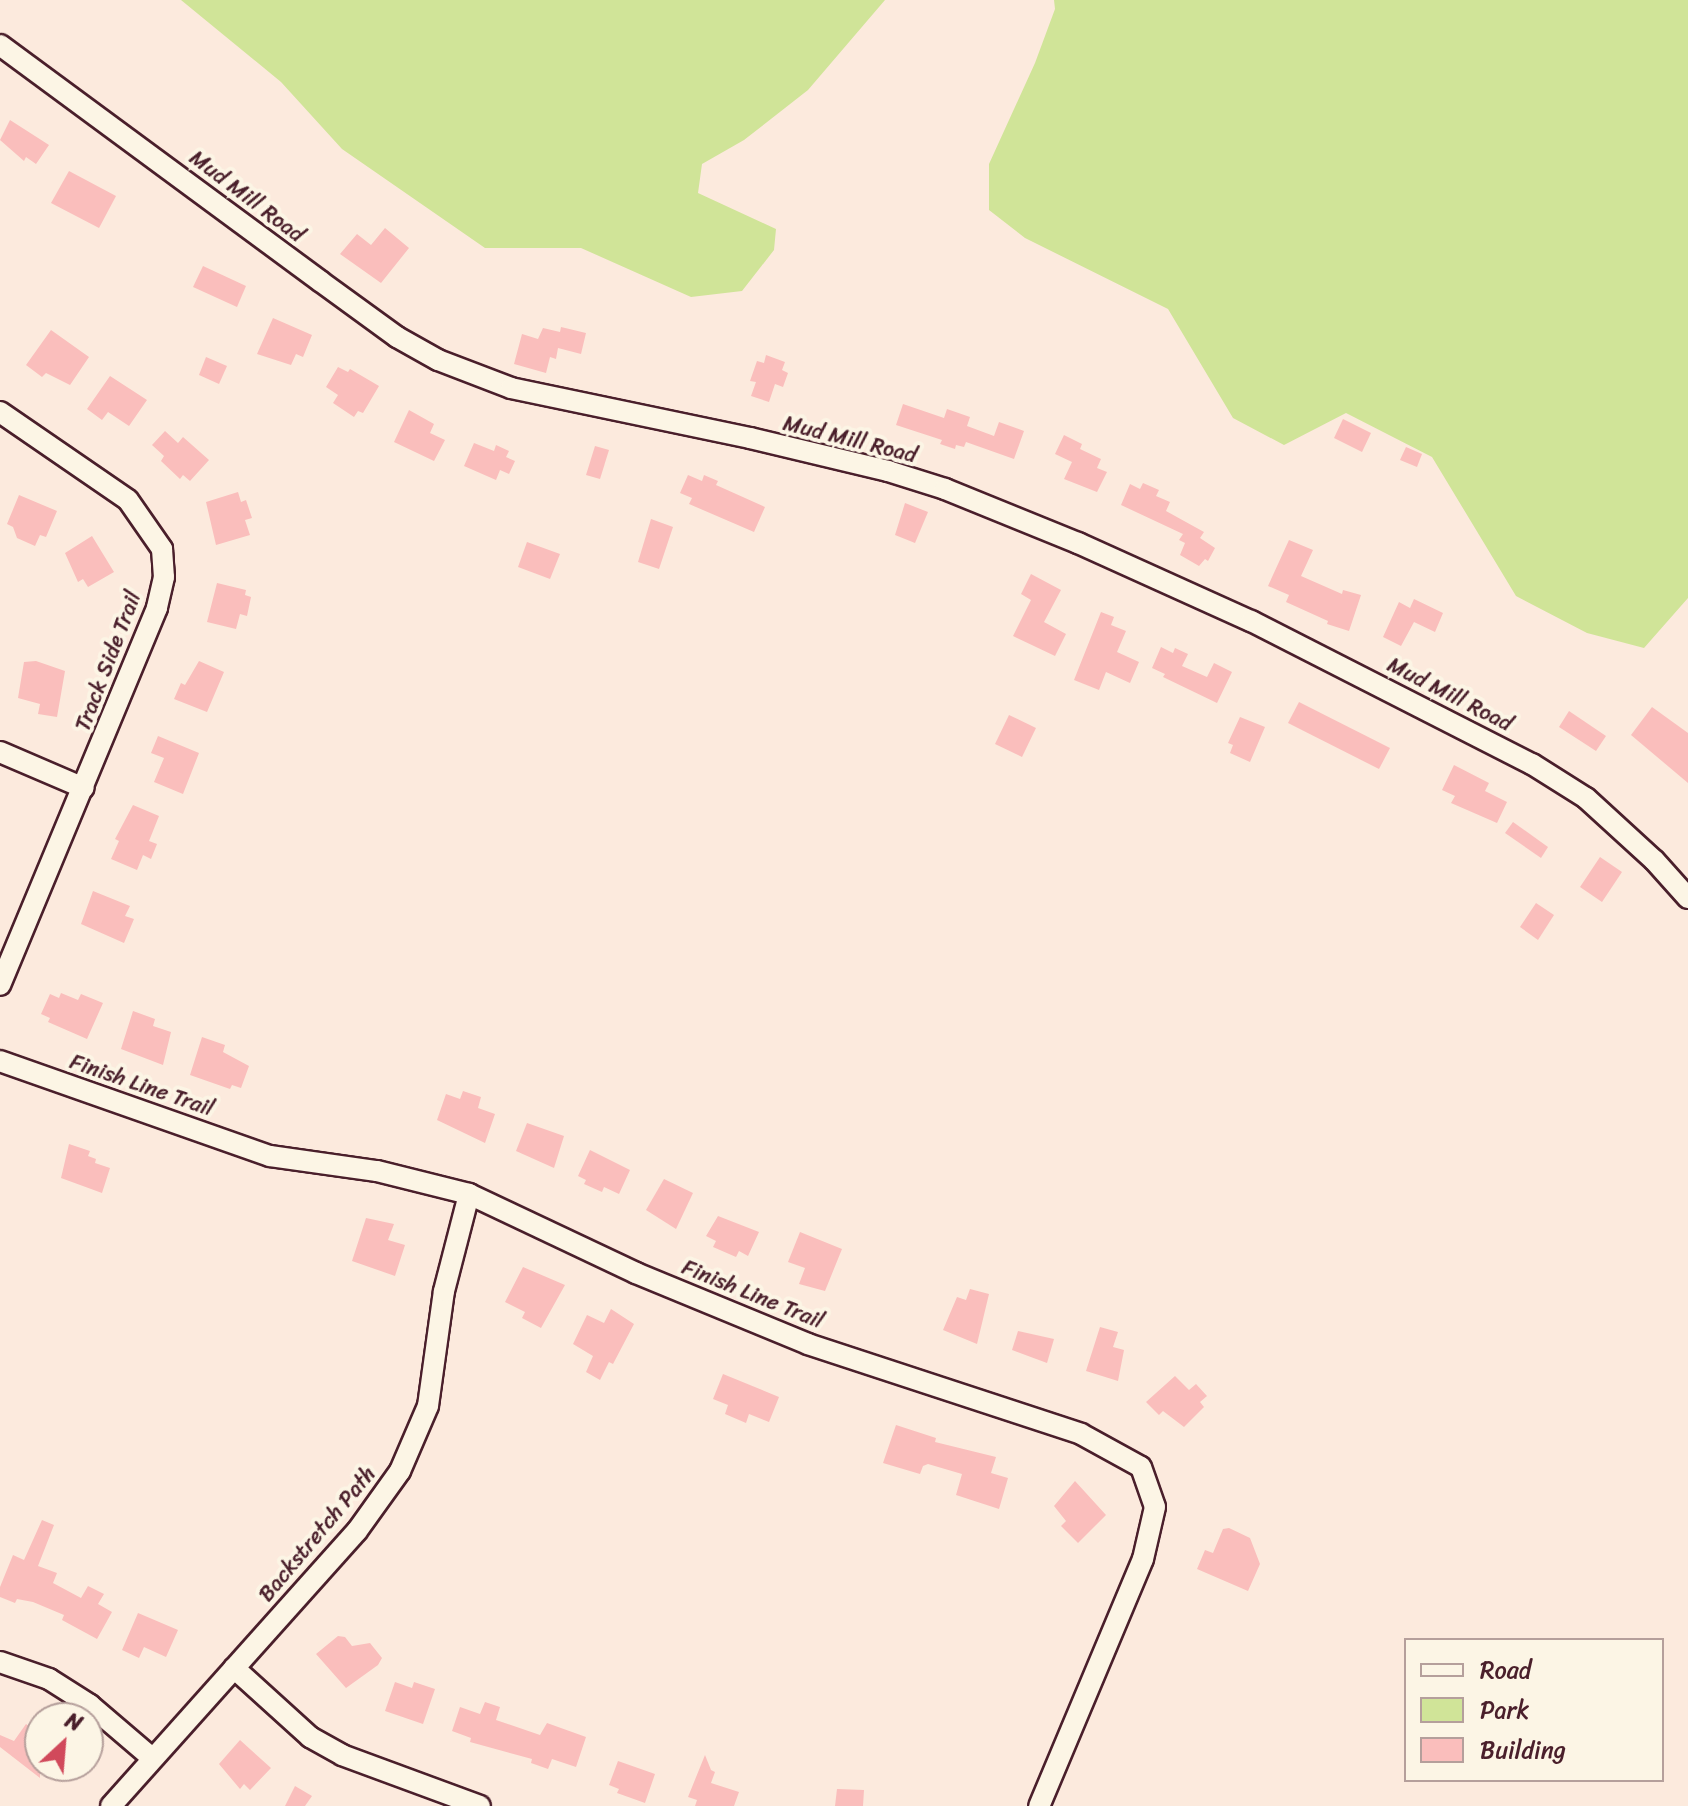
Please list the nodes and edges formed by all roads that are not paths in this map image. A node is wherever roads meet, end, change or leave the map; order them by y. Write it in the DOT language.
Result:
graph roads {
  1 [pos="0,45"];
  2 [pos="0,412"];
  3 [pos="0,752"];
  4 [pos="84,788"];
  5 [pos="1688,898"];
  6 [pos="0,985"];
  7 [pos="0,1061"];
  8 [pos="469,1194"];
  9 [pos="0,1662"];
  10 [pos="234,1668"];
  11 [pos="152,1758"];
  12 [pos="111,1806"];
  13 [pos="480,1806"];
  14 [pos="1039,1806"];
  1 -- 5 [label="street, Mud Mill Road"];
  2 -- 4 [label="street, Track Side Trail"];
  3 -- 4 [label="street"];
  4 -- 6 [label="street, Track Side Trail"];
  7 -- 8 [label="street, Finish Line Trail"];
  8 -- 10 [label="street, Backstretch Path"];
  8 -- 14 [label="street, Finish Line Trail"];
  9 -- 11 [label="street"];
  10 -- 11 [label="street, Backstretch Path"];
  10 -- 13 [label="street"];
  11 -- 12 [label="street, Backstretch Path"];
}
